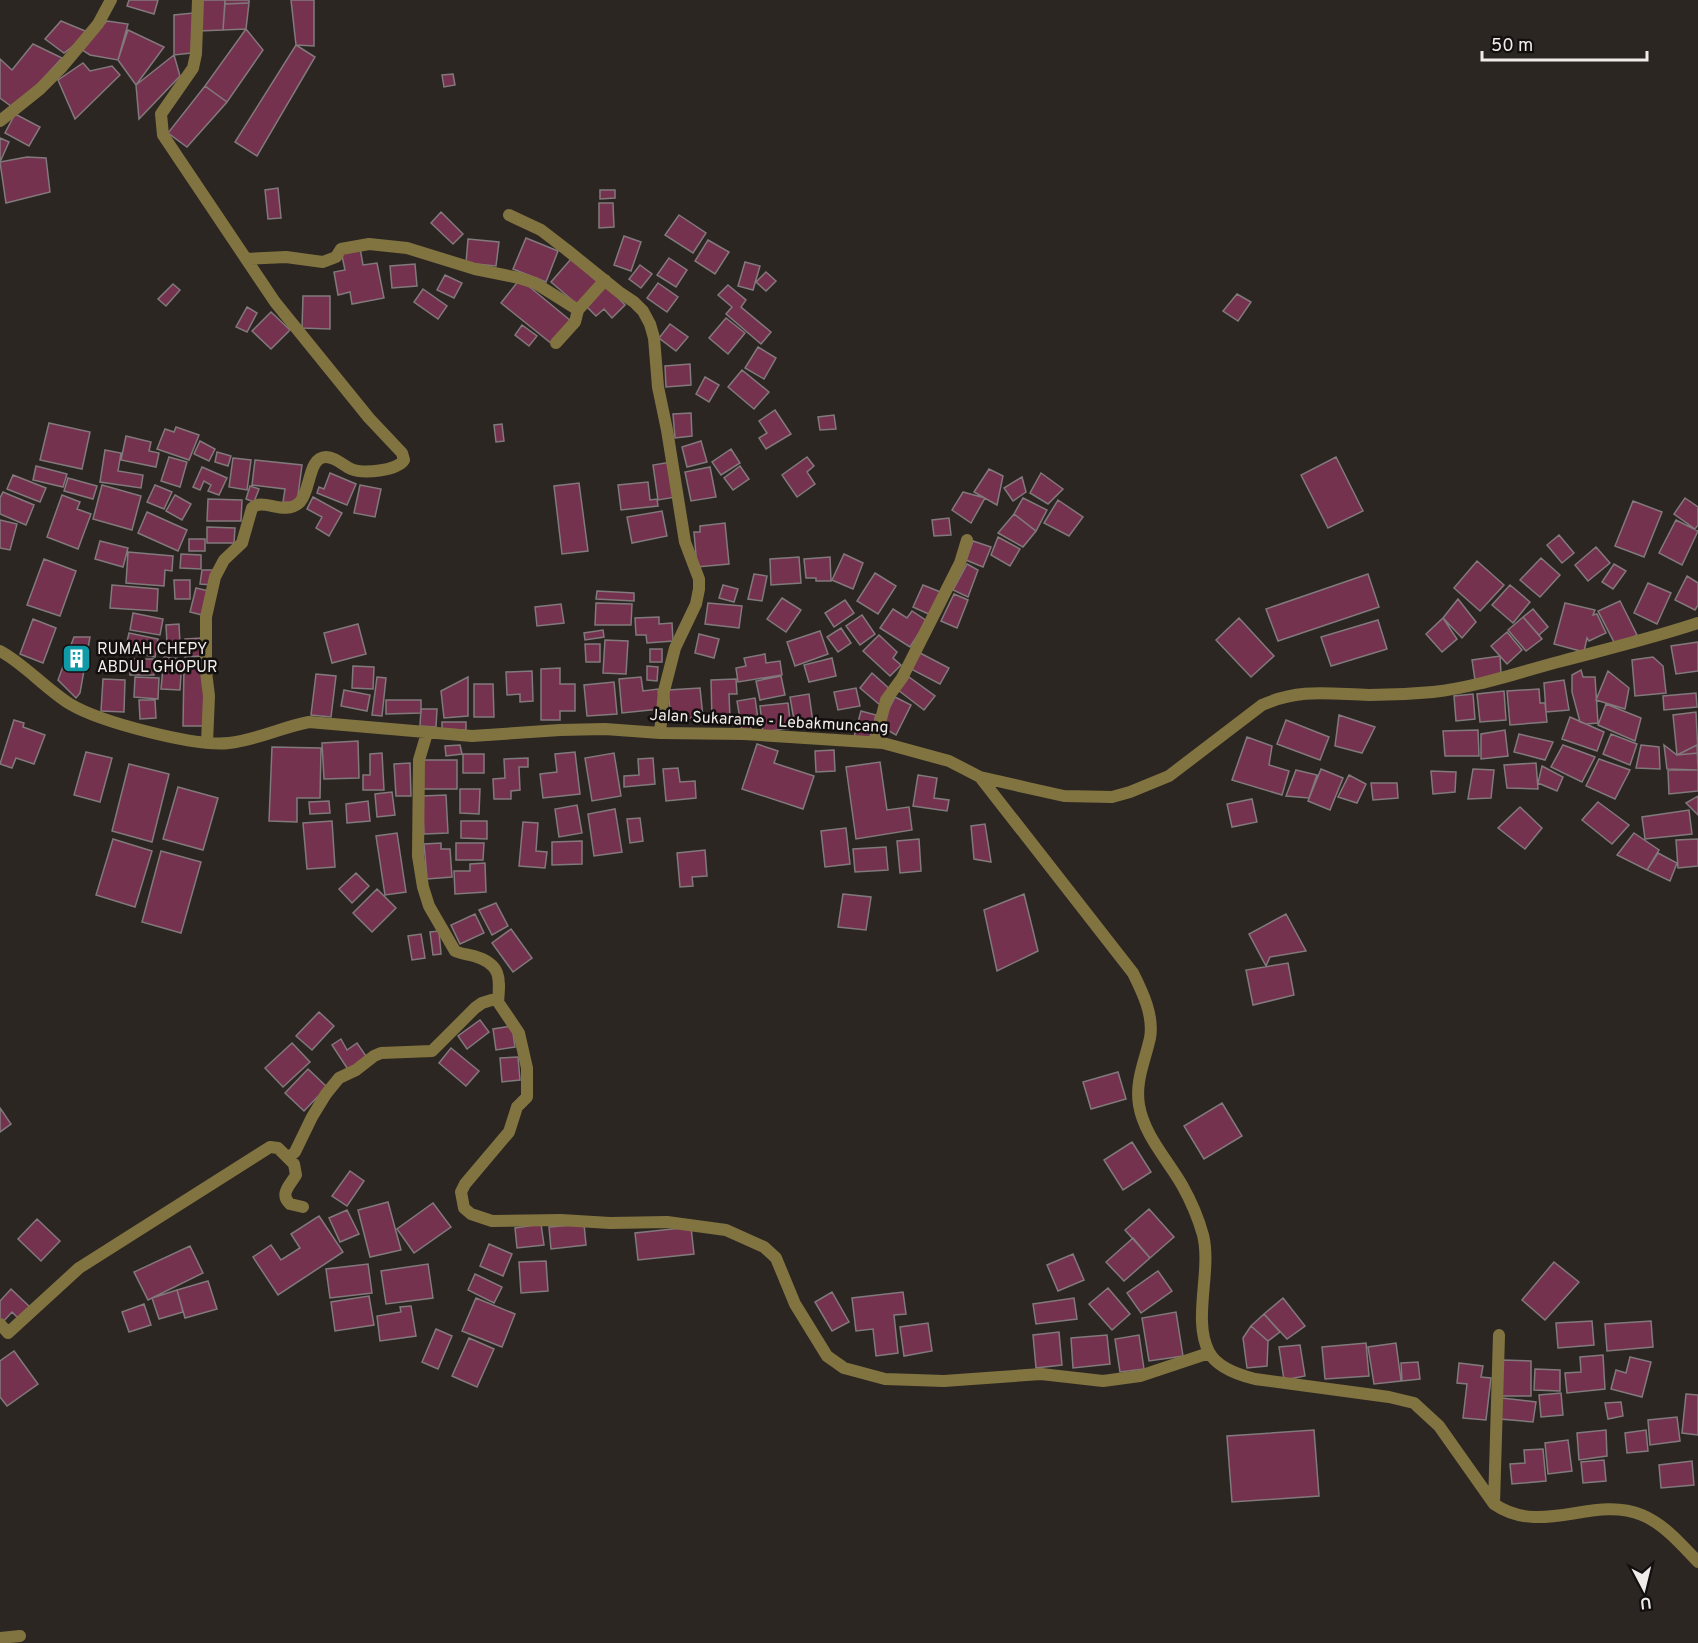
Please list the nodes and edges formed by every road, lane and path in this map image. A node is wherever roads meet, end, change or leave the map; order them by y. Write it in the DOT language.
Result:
graph roads {
  1 [pos="111,0"];
  2 [pos="198,0"];
  3 [pos="0,121"];
  4 [pos="509,216"];
  5 [pos="246,259"];
  6 [pos="605,280"];
  7 [pos="578,310"];
  8 [pos="556,343"];
  9 [pos="967,540"];
  10 [pos="1698,623"];
  11 [pos="0,651"];
  12 [pos="427,733"];
  13 [pos="660,733"];
  14 [pos="875,742"];
  15 [pos="207,743"];
  16 [pos="980,777"];
  17 [pos="498,998"];
  18 [pos="289,1157"];
  19 [pos="303,1207"];
  20 [pos="3,1333"];
  21 [pos="1499,1335"];
  22 [pos="1209,1353"];
  23 [pos="1494,1503"];
  24 [pos="1698,1562"];
  25 [pos="20,1636"];
  26 [pos="0,1638"];
  1 -- 3 [label="street"];
  2 -- 5 [label="street"];
  4 -- 6 [label="street"];
  5 -- 7 [label="street"];
  5 -- 15 [label="street"];
  6 -- 7 [label="street"];
  6 -- 13 [label="street"];
  7 -- 8 [label="street"];
  9 -- 14 [label="street"];
  10 -- 16 [label="street, Jalan Sukarame - Lebakmuncang"];
  11 -- 15 [label="street, Jalan Sukarame - Lebakmuncang"];
  12 -- 13 [label="street, Jalan Sukarame - Lebakmuncang"];
  12 -- 15 [label="street, Jalan Sukarame - Lebakmuncang"];
  12 -- 17 [label="street"];
  13 -- 14 [label="street, Jalan Sukarame - Lebakmuncang"];
  14 -- 16 [label="street, Jalan Sukarame - Lebakmuncang"];
  16 -- 22 [label="street"];
  17 -- 18 [label="street"];
  17 -- 22 [label="street"];
  18 -- 19 [label="street"];
  18 -- 20 [label="street"];
  21 -- 23 [label="street"];
  22 -- 23 [label="street"];
  23 -- 24 [label="street"];
  25 -- 26 [label="street"];
}
